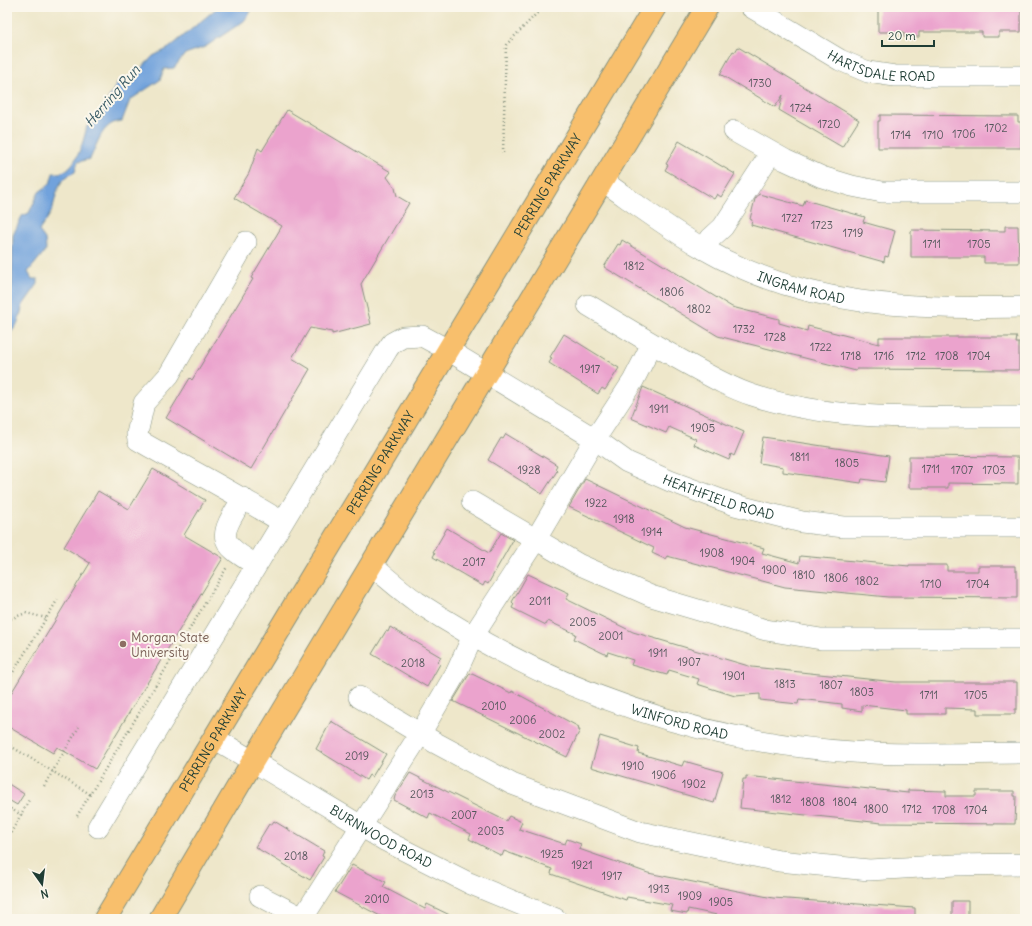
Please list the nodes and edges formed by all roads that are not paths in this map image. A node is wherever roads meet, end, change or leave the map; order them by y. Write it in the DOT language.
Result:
graph roads {
  1 [pos="655,7"];
  2 [pos="707,7"];
  3 [pos="751,7"];
  4 [pos="1025,76"];
  5 [pos="734,131"];
  6 [pos="771,153"];
  7 [pos="603,181"];
  8 [pos="1025,192"];
  9 [pos="246,242"];
  10 [pos="704,249"];
  11 [pos="588,305"];
  12 [pos="1025,307"];
  13 [pos="652,344"];
  14 [pos="448,350"];
  15 [pos="486,373"];
  16 [pos="1025,417"];
  17 [pos="595,439"];
  18 [pos="243,498"];
  19 [pos="472,502"];
  20 [pos="282,522"];
  21 [pos="1025,527"];
  22 [pos="536,539"];
  23 [pos="256,565"];
  24 [pos="371,565"];
  25 [pos="473,636"];
  26 [pos="1025,639"];
  27 [pos="359,697"];
  28 [pos="420,734"];
  29 [pos="214,738"];
  30 [pos="1025,753"];
  31 [pos="253,761"];
  32 [pos="361,825"];
  33 [pos="98,827"];
  34 [pos="1025,864"];
  35 [pos="260,896"];
  36 [pos="105,919"];
  37 [pos="160,919"];
  38 [pos="303,919"];
  39 [pos="556,919"];
  1 -- 14 [label="main road, PERRING PARKWAY"];
  2 -- 7 [label="main road"];
  3 -- 4 [label="street, HARTSDALE ROAD"];
  5 -- 6 [label="street"];
  6 -- 8 [label="street"];
  6 -- 10 [label="street"];
  7 -- 10 [label="street, INGRAM ROAD"];
  7 -- 15 [label="main road"];
  9 -- 18 [label="street"];
  10 -- 12 [label="street, INGRAM ROAD"];
  11 -- 13 [label="street"];
  13 -- 16 [label="street"];
  13 -- 17 [label="street"];
  14 -- 15 [label="street, HEATHFIELD ROAD"];
  14 -- 20 [label="street, HEATHFIELD ROAD"];
  14 -- 29 [label="main road, PERRING PARKWAY"];
  15 -- 17 [label="street, HEATHFIELD ROAD"];
  15 -- 24 [label="main road"];
  17 -- 21 [label="street, HEATHFIELD ROAD"];
  17 -- 22 [label="street"];
  18 -- 20 [label="street"];
  18 -- 23 [label="street"];
  19 -- 22 [label="street"];
  20 -- 23 [label="street, HEATHFIELD ROAD"];
  22 -- 25 [label="street"];
  22 -- 26 [label="street"];
  23 -- 33 [label="street, HEATHFIELD ROAD"];
  24 -- 25 [label="street, WINFORD ROAD"];
  24 -- 31 [label="main road"];
  25 -- 28 [label="street"];
  25 -- 30 [label="street, WINFORD ROAD"];
  27 -- 28 [label="street"];
  28 -- 32 [label="street"];
  28 -- 34 [label="street"];
  29 -- 31 [label="street, BURNWOOD ROAD"];
  29 -- 36 [label="main road, PERRING PARKWAY"];
  31 -- 32 [label="street, BURNWOOD ROAD"];
  31 -- 37 [label="main road"];
  32 -- 38 [label="street"];
  32 -- 39 [label="street, BURNWOOD ROAD"];
  35 -- 38 [label="street"];
}
